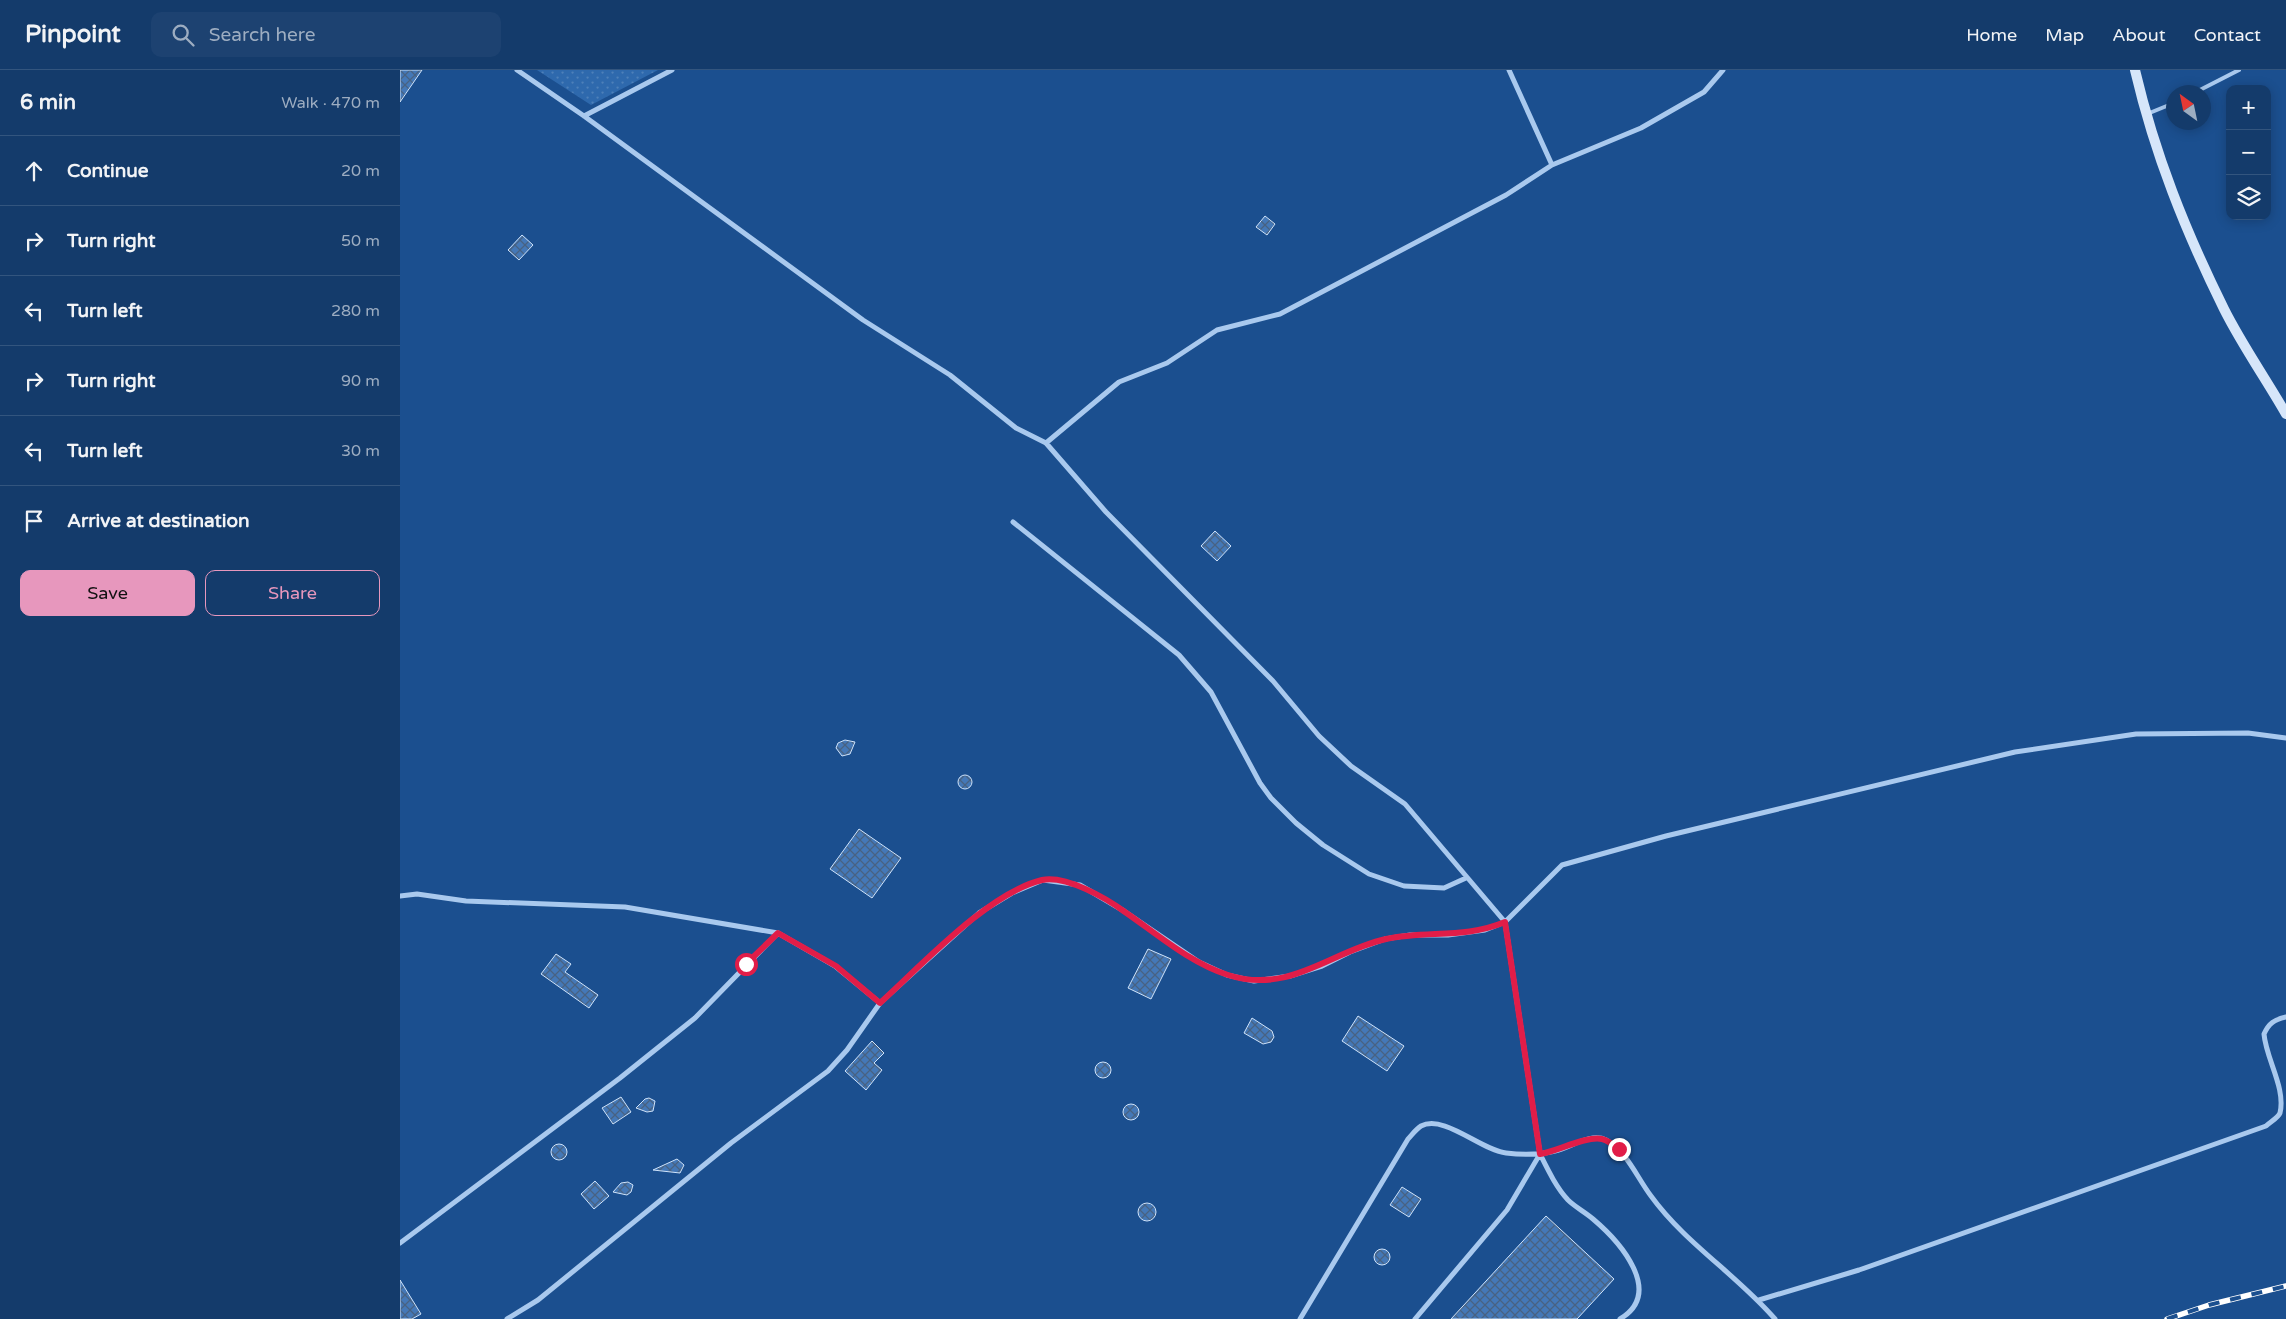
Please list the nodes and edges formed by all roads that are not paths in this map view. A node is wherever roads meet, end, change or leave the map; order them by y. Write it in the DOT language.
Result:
graph roads {
  1 [pos="517,70"];
  2 [pos="672,70"];
  3 [pos="1509,70"];
  4 [pos="1723,70"];
  5 [pos="2135,70"];
  6 [pos="2239,70"];
  7 [pos="2210,85"];
  8 [pos="2166,106"];
  9 [pos="2145,115"];
  10 [pos="584,116"];
  11 [pos="1552,165"];
  12 [pos="2286,414"];
  13 [pos="1046,443"];
  14 [pos="1014,522"];
  15 [pos="2286,738"];
  16 [pos="1466,878"];
  17 [pos="400,896"];
  18 [pos="1505,922"];
  19 [pos="778,933"];
  20 [pos="880,1003"];
  21 [pos="2286,1017"];
  22 [pos="1540,1154"];
  23 [pos="400,1243"];
  24 [pos="1759,1300"];
  25 [pos="507,1319"];
  26 [pos="1300,1319"];
  27 [pos="1415,1319"];
  28 [pos="1620,1319"];
  29 [pos="1775,1319"];
  1 -- 10 [label="street"];
  2 -- 10 [label="street"];
  3 -- 11 [label="street"];
  4 -- 11 [label="street"];
  5 -- 9 [label="main road"];
  6 -- 7 [label="lane"];
  8 -- 9 [label="lane"];
  9 -- 12 [label="main road"];
  10 -- 13 [label="street"];
  11 -- 13 [label="street"];
  13 -- 16 [label="street"];
  14 -- 16 [label="street"];
  15 -- 18 [label="street"];
  16 -- 18 [label="street"];
  17 -- 19 [label="street"];
  18 -- 20 [label="street"];
  18 -- 22 [label="street"];
  19 -- 20 [label="street"];
  19 -- 23 [label="street"];
  20 -- 25 [label="street"];
  21 -- 24 [label="street"];
  22 -- 24 [label="street"];
  22 -- 26 [label="street"];
  22 -- 27 [label="street"];
  22 -- 28 [label="street"];
  24 -- 29 [label="street"];
}
